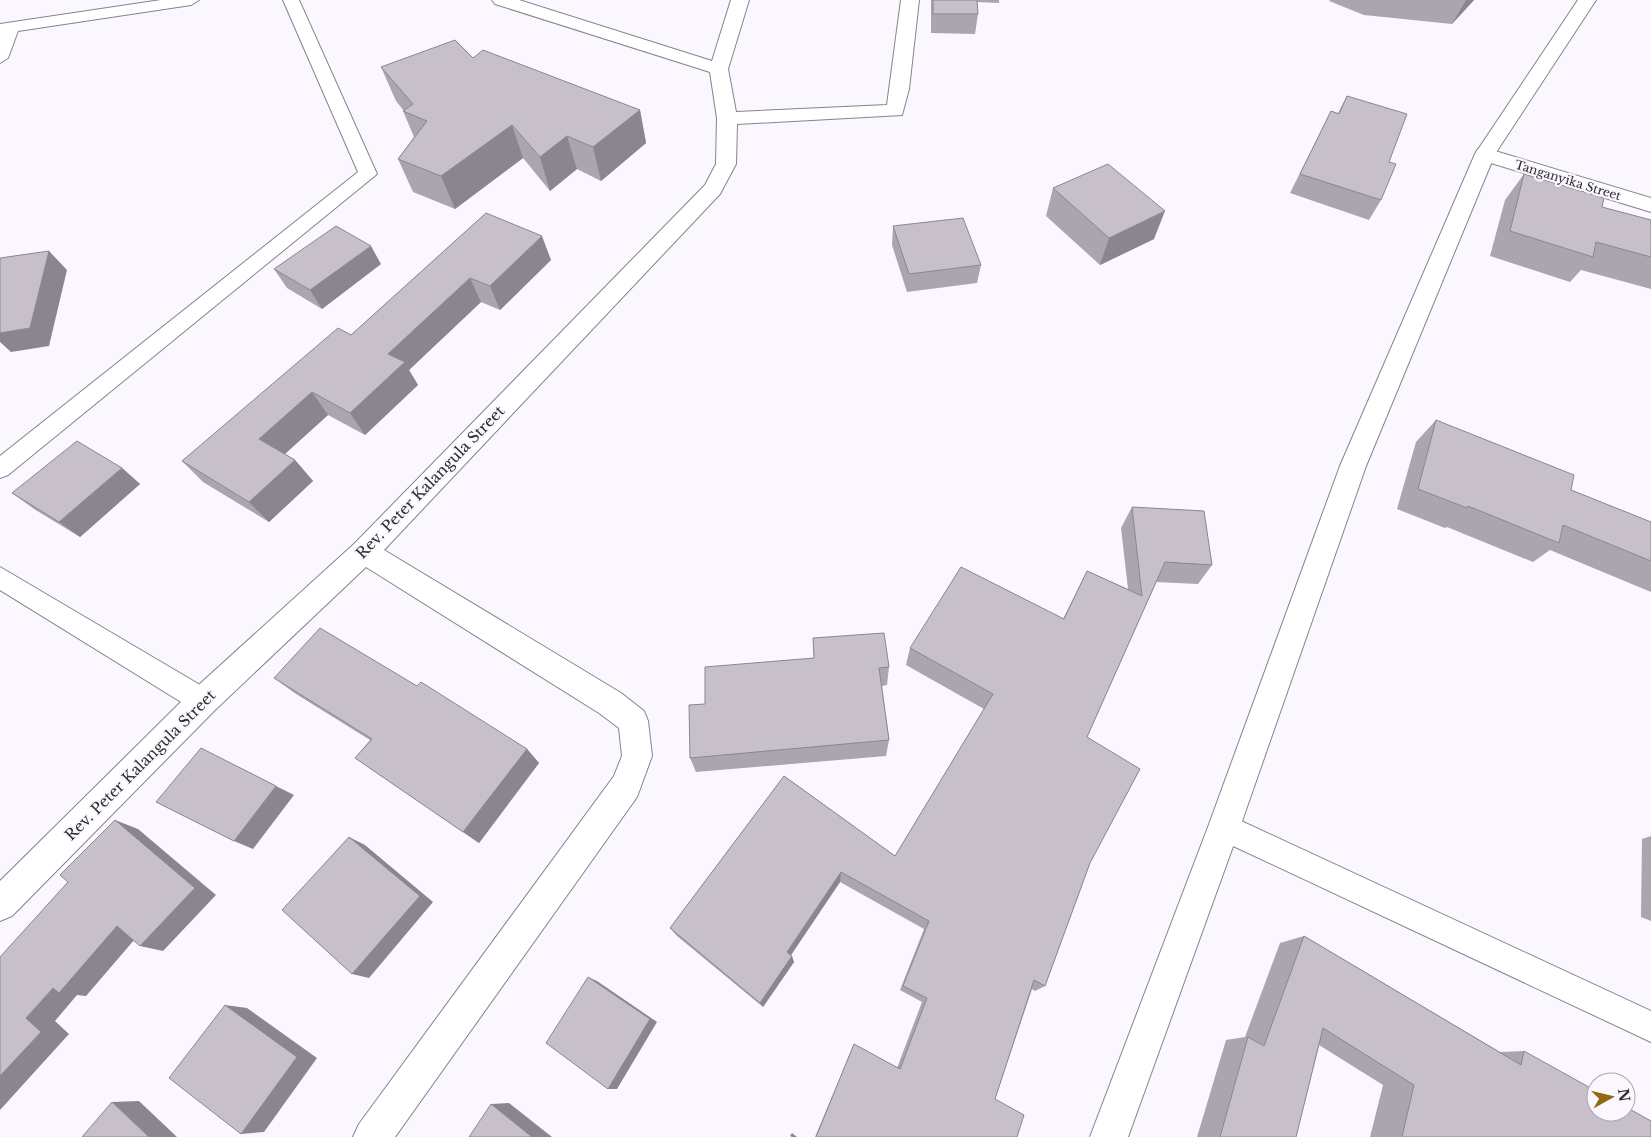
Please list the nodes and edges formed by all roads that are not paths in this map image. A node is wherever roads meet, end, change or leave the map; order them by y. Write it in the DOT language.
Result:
graph roads {
  1 [pos="191,0"];
  2 [pos="291,0"];
  3 [pos="500,0"];
  4 [pos="740,0"];
  5 [pos="910,0"];
  6 [pos="1587,0"];
  7 [pos="6,28"];
  8 [pos="0,58"];
  9 [pos="719,69"];
  10 [pos="727,118"];
  11 [pos="1485,154"];
  12 [pos="1651,205"];
  13 [pos="0,470"];
  14 [pos="364,552"];
  15 [pos="0,577"];
  16 [pos="203,701"];
  17 [pos="1224,827"];
  18 [pos="0,904"];
  19 [pos="1651,1026"];
  20 [pos="372,1137"];
  21 [pos="1109,1137"];
  1 -- 7 [label="lane"];
  2 -- 13 [label="lane"];
  3 -- 9 [label="street"];
  4 -- 9 [label="street, Rev. Peter Kalangula Street"];
  5 -- 10 [label="street"];
  6 -- 11 [label="street"];
  7 -- 8 [label="lane"];
  9 -- 10 [label="street, Rev. Peter Kalangula Street"];
  10 -- 14 [label="street, Rev. Peter Kalangula Street"];
  11 -- 12 [label="street, Tanganyika Street"];
  11 -- 17 [label="street"];
  14 -- 16 [label="street, Rev. Peter Kalangula Street"];
  14 -- 20 [label="street"];
  15 -- 16 [label="lane"];
  16 -- 18 [label="street, Rev. Peter Kalangula Street"];
  17 -- 19 [label="lane"];
  17 -- 21 [label="street"];
}
